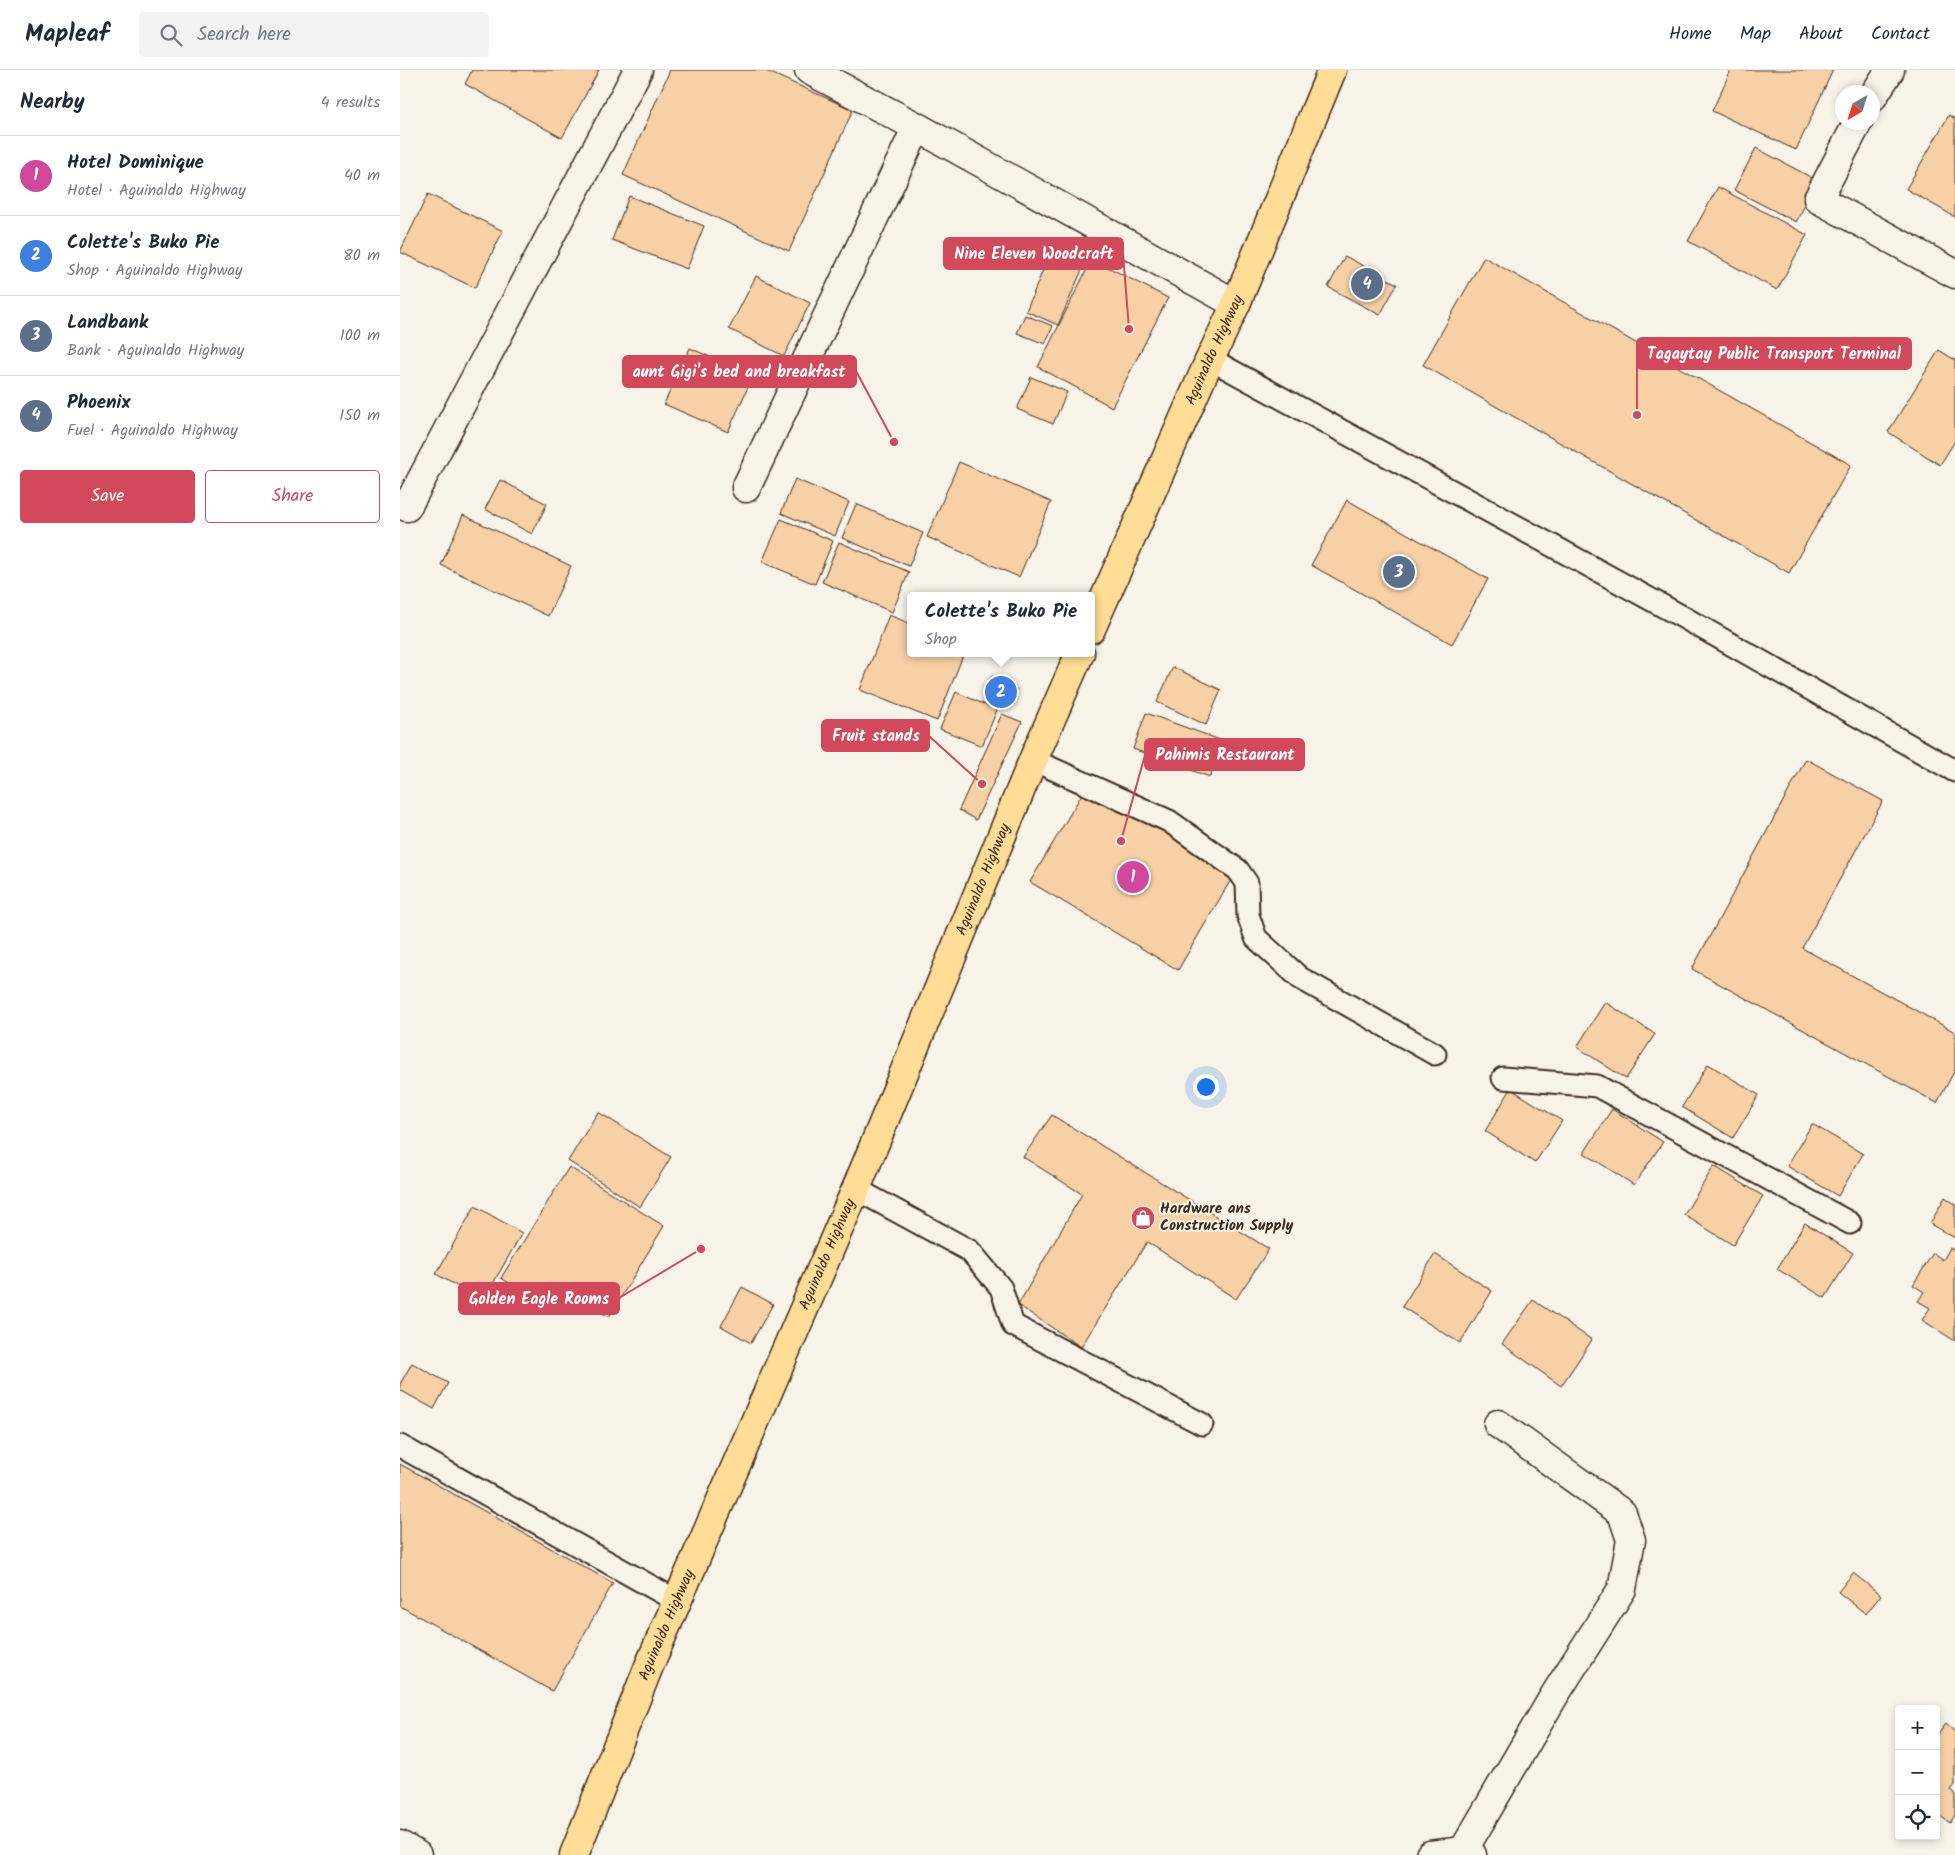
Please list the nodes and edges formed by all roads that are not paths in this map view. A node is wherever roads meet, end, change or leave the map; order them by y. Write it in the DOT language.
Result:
graph roads {
  1 [pos="638,70"];
  2 [pos="809,70"];
  3 [pos="1332,70"];
  4 [pos="1890,70"];
  5 [pos="1880,86"];
  6 [pos="917,126"];
  7 [pos="1854,130"];
  8 [pos="1955,274"];
  9 [pos="1236,304"];
  10 [pos="1210,360"];
  11 [pos="746,488"];
  12 [pos="407,507"];
  13 [pos="1095,620"];
  14 [pos="1078,657"];
  15 [pos="1033,760"];
  16 [pos="1955,771"];
  17 [pos="1435,1054"];
  18 [pos="1503,1078"];
  19 [pos="856,1190"];
  20 [pos="1850,1223"];
  21 [pos="1202,1424"];
  22 [pos="1498,1424"];
  23 [pos="400,1446"];
  24 [pos="677,1601"];
  25 [pos="400,1845"];
  26 [pos="1467,1853"];
  27 [pos="417,1855"];
  28 [pos="574,1855"];
  29 [pos="1430,1855"];
  1 -- 12 [label="street"];
  2 -- 6 [label="street"];
  3 -- 9 [label="main road, Aguinaldo Highway"];
  4 -- 5 [label="street"];
  6 -- 9 [label="street"];
  6 -- 11 [label="street"];
  7 -- 8 [label="street"];
  9 -- 10 [label="main road, Aguinaldo Highway"];
  10 -- 13 [label="main road, Aguinaldo Highway"];
  10 -- 16 [label="lane"];
  14 -- 15 [label="main road, Aguinaldo Highway"];
  15 -- 17 [label="lane"];
  15 -- 19 [label="main road, Aguinaldo Highway"];
  18 -- 20 [label="lane"];
  19 -- 21 [label="lane"];
  19 -- 24 [label="main road, Aguinaldo Highway"];
  22 -- 26 [label="street"];
  23 -- 24 [label="lane"];
  24 -- 28 [label="main road, Aguinaldo Highway"];
  25 -- 27 [label="street"];
  26 -- 29 [label="street"];
}
